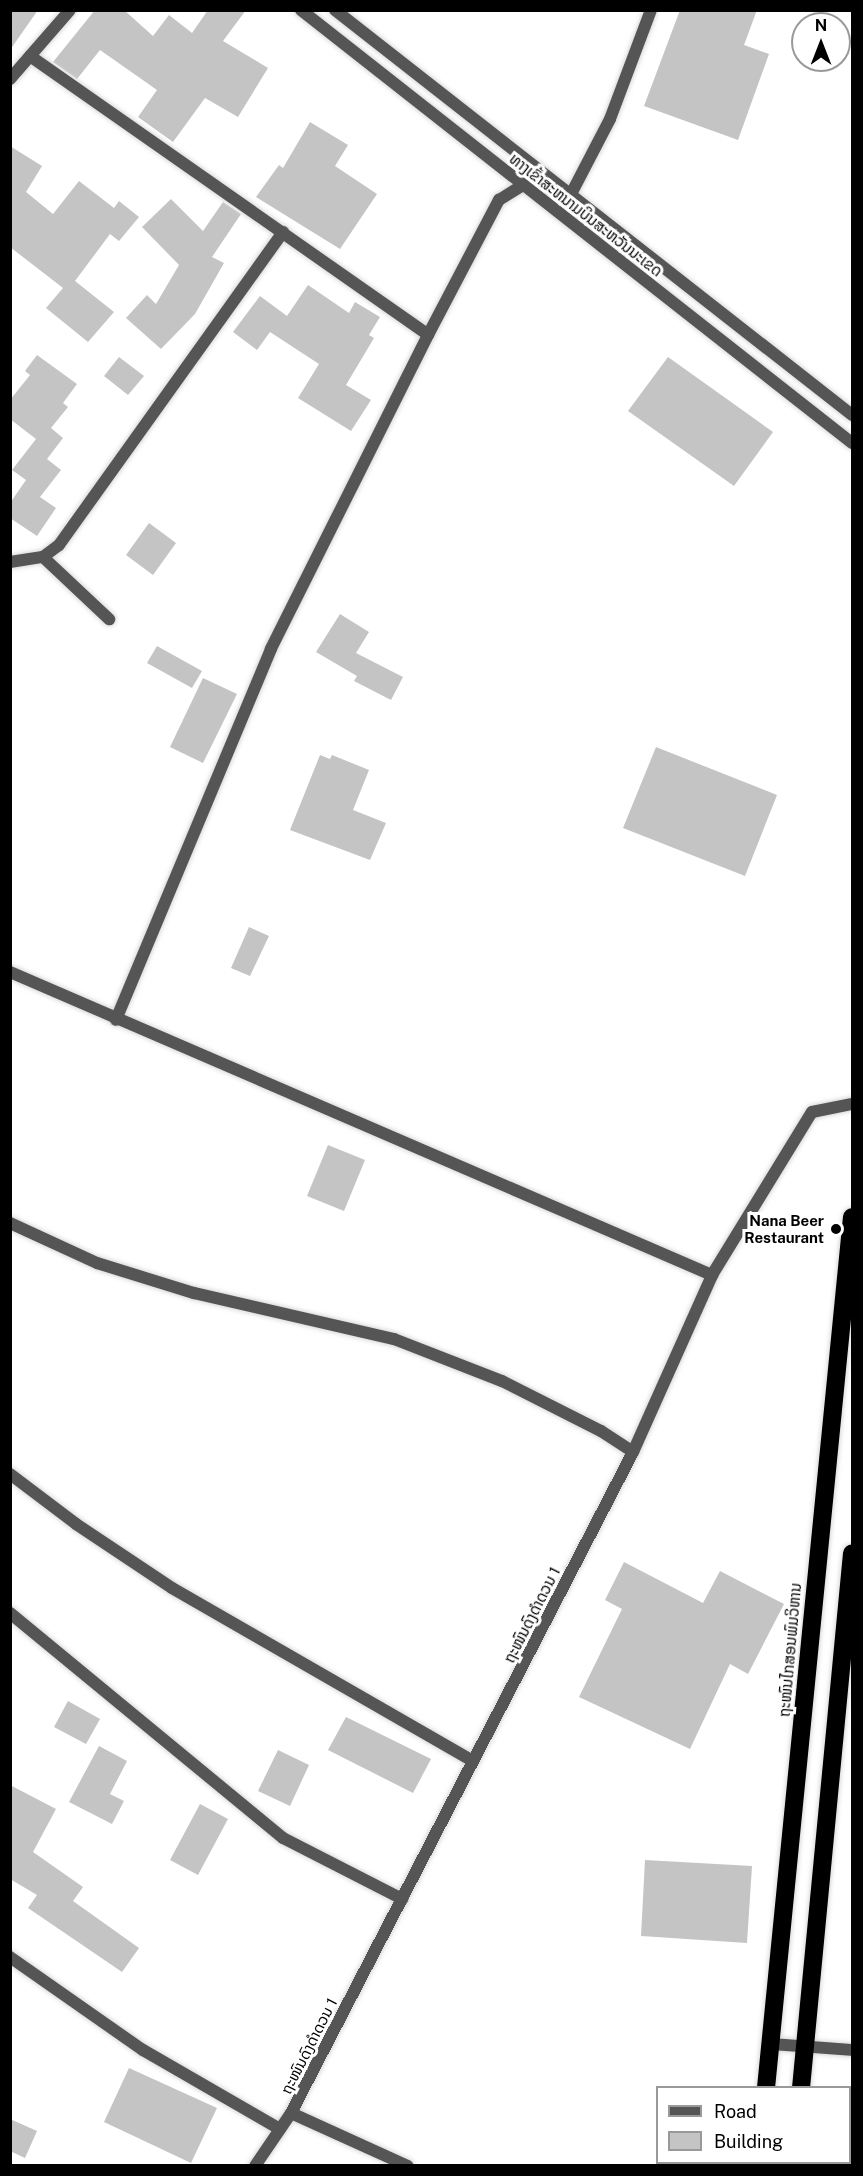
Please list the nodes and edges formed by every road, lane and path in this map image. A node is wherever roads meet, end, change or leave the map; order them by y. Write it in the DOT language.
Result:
graph roads {
  1 [pos="70,10"];
  2 [pos="301,10"];
  3 [pos="335,10"];
  4 [pos="651,10"];
  5 [pos="30,56"];
  6 [pos="10,79"];
  7 [pos="523,185"];
  8 [pos="570,196"];
  9 [pos="283,232"];
  10 [pos="428,335"];
  11 [pos="852,414"];
  12 [pos="852,442"];
  13 [pos="43,557"];
  14 [pos="10,562"];
  15 [pos="109,619"];
  16 [pos="10,972"];
  17 [pos="116,1020"];
  18 [pos="852,1104"];
  19 [pos="852,1217"];
  20 [pos="10,1223"];
  21 [pos="712,1275"];
  22 [pos="633,1452"];
  23 [pos="10,1474"];
  24 [pos="852,1553"];
  25 [pos="10,1613"];
  26 [pos="473,1761"];
  27 [pos="402,1899"];
  28 [pos="10,1957"];
  29 [pos="771,2044"];
  30 [pos="805,2047"];
  31 [pos="852,2050"];
  32 [pos="766,2086"];
  33 [pos="801,2086"];
  34 [pos="291,2113"];
  35 [pos="280,2129"];
  36 [pos="255,2166"];
  37 [pos="408,2166"];
  1 -- 5 [label="street"];
  2 -- 7 [label="street, ທາງເຂົ້າສະຫນາມບິນສະຫວັນນະເຂດ"];
  3 -- 8 [label="street, ທາງເຂົ້າສະຫນາມບິນສະຫວັນນະເຂດ"];
  4 -- 8 [label="street"];
  5 -- 6 [label="street"];
  5 -- 9 [label="street"];
  7 -- 10 [label="street"];
  7 -- 12 [label="street, ທາງເຂົ້າສະຫນາມບິນສະຫວັນນະເຂດ"];
  8 -- 11 [label="street, ທາງເຂົ້າສະຫນາມບິນສະຫວັນນະເຂດ"];
  9 -- 10 [label="street"];
  9 -- 13 [label="street"];
  10 -- 17 [label="street"];
  13 -- 14 [label="street"];
  13 -- 15 [label="street"];
  16 -- 17 [label="street"];
  17 -- 21 [label="street"];
  18 -- 21 [label="street, ຖະໜົນດົງດຳດວນ 1"];
  19 -- 29 [label="highway, ຖະໜົນໄກສອນພົມວິຫານ"];
  20 -- 22 [label="street"];
  21 -- 22 [label="street, ຖະໜົນດົງດຳດວນ 1"];
  22 -- 26 [label="street, ຖະໜົນດົງດຳດວນ 1"];
  23 -- 26 [label="street"];
  24 -- 30 [label="highway"];
  25 -- 27 [label="street"];
  26 -- 27 [label="street, ຖະໜົນດົງດຳດວນ 1"];
  27 -- 34 [label="street, ຖະໜົນດົງດຳດວນ 1"];
  28 -- 35 [label="street"];
  29 -- 30 [label="street"];
  29 -- 32 [label="highway, ຖະໜົນໄກສອນພົມວິຫານ"];
  30 -- 31 [label="street"];
  30 -- 33 [label="highway"];
  34 -- 35 [label="street, ຖະໜົນດົງດຳດວນ 1"];
  34 -- 37 [label="street"];
  35 -- 36 [label="street, ຖະໜົນດົງດຳດວນ 1"];
}
